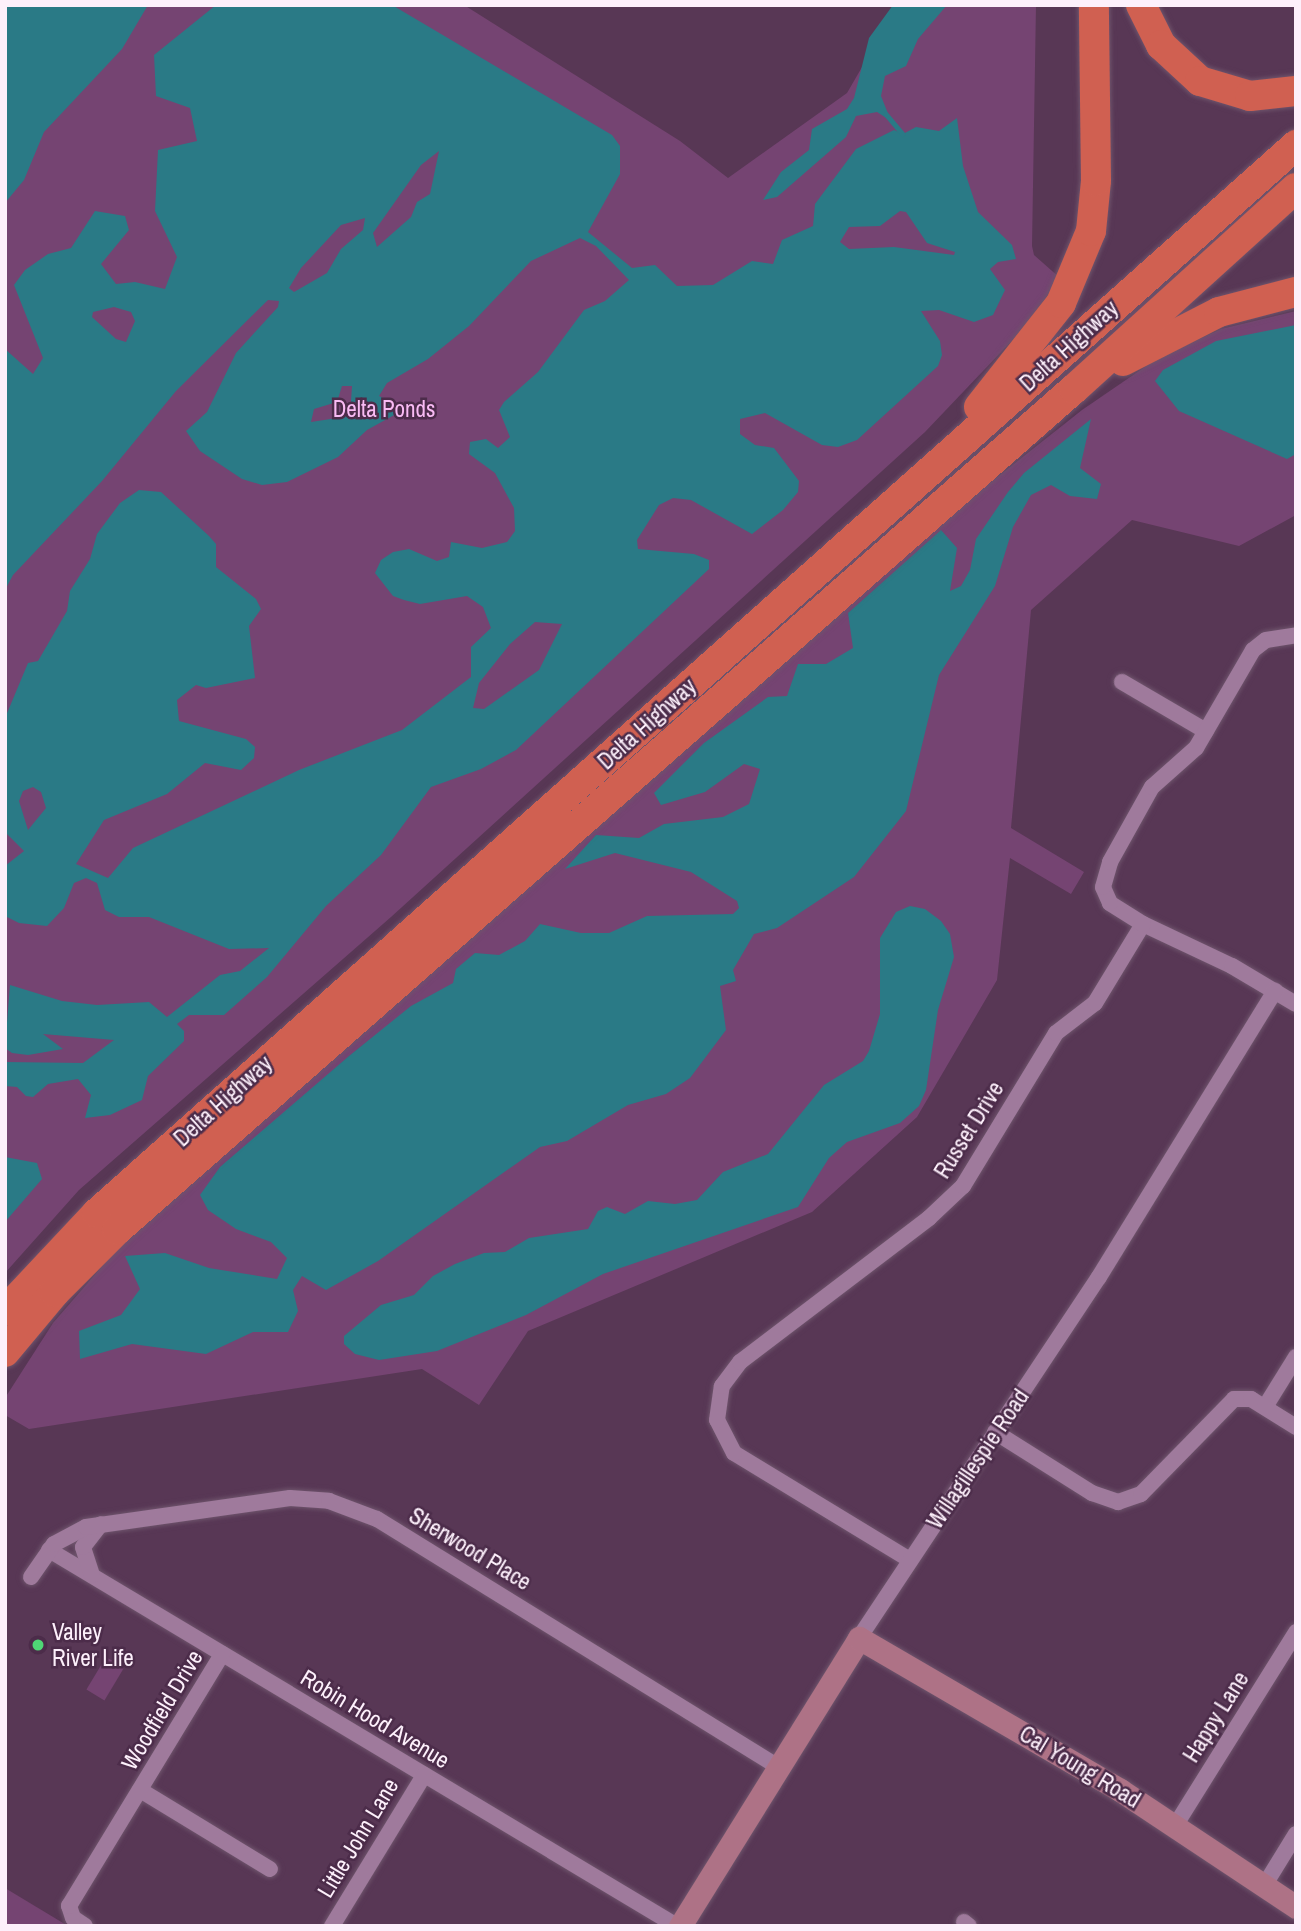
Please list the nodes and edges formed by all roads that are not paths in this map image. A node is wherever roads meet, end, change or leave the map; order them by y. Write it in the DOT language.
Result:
graph roads {
  1 [pos="1094,5"];
  2 [pos="1141,5"];
  3 [pos="1296,91"];
  4 [pos="1296,145"];
  5 [pos="1296,188"];
  6 [pos="1296,292"];
  7 [pos="1074,389"];
  8 [pos="912,489"];
  9 [pos="1296,635"];
  10 [pos="1122,682"];
  11 [pos="1206,731"];
  12 [pos="1143,924"];
  13 [pos="1275,991"];
  14 [pos="1296,1004"];
  15 [pos="5,1311"];
  16 [pos="5,1352"];
  17 [pos="1296,1356"];
  18 [pos="1265,1407"];
  19 [pos="1296,1427"];
  20 [pos="995,1432"];
  21 [pos="101,1524"];
  22 [pos="49,1550"];
  23 [pos="910,1560"];
  24 [pos="92,1575"];
  25 [pos="31,1577"];
  26 [pos="1296,1632"];
  27 [pos="859,1638"];
  28 [pos="222,1654"];
  29 [pos="778,1767"];
  30 [pos="424,1774"];
  31 [pos="140,1790"];
  32 [pos="1175,1826"];
  33 [pos="1296,1834"];
  34 [pos="270,1869"];
  35 [pos="1264,1886"];
  36 [pos="1296,1908"];
  37 [pos="85,1926"];
  38 [pos="332,1926"];
  39 [pos="679,1926"];
  1 -- 8 [label="highway"];
  2 -- 3 [label="highway"];
  4 -- 8 [label="highway, Delta Highway"];
  5 -- 7 [label="highway, Delta Highway"];
  6 -- 7 [label="highway"];
  7 -- 16 [label="highway, Delta Highway"];
  8 -- 15 [label="highway, Delta Highway"];
  9 -- 11 [label="street"];
  10 -- 11 [label="street"];
  11 -- 12 [label="street"];
  12 -- 13 [label="street"];
  12 -- 23 [label="street, Russet Drive"];
  13 -- 14 [label="street"];
  13 -- 20 [label="street, Willagillespie Road"];
  17 -- 18 [label="street"];
  18 -- 19 [label="street"];
  18 -- 20 [label="street"];
  20 -- 23 [label="street, Willagillespie Road"];
  21 -- 22 [label="street, Sherwood Place"];
  21 -- 24 [label="street"];
  21 -- 29 [label="street, Sherwood Place"];
  22 -- 24 [label="street, Robin Hood Avenue"];
  22 -- 25 [label="street, Sherwood Place"];
  23 -- 27 [label="street, Willagillespie Road"];
  24 -- 28 [label="street, Robin Hood Avenue"];
  26 -- 32 [label="street, Happy Lane"];
  27 -- 29 [label="main road, Willagillespie Road"];
  27 -- 32 [label="main road, Cal Young Road"];
  28 -- 30 [label="street, Robin Hood Avenue"];
  28 -- 31 [label="street, Woodfield Drive"];
  29 -- 39 [label="main road, Willagillespie Road"];
  30 -- 38 [label="street, Little John Lane"];
  30 -- 39 [label="street, Robin Hood Avenue"];
  31 -- 34 [label="street, Woodfield Drive"];
  31 -- 37 [label="street, Woodfield Drive"];
  32 -- 35 [label="main road, Cal Young Road"];
  33 -- 35 [label="street"];
  35 -- 36 [label="main road, Cal Young Road"];
}
